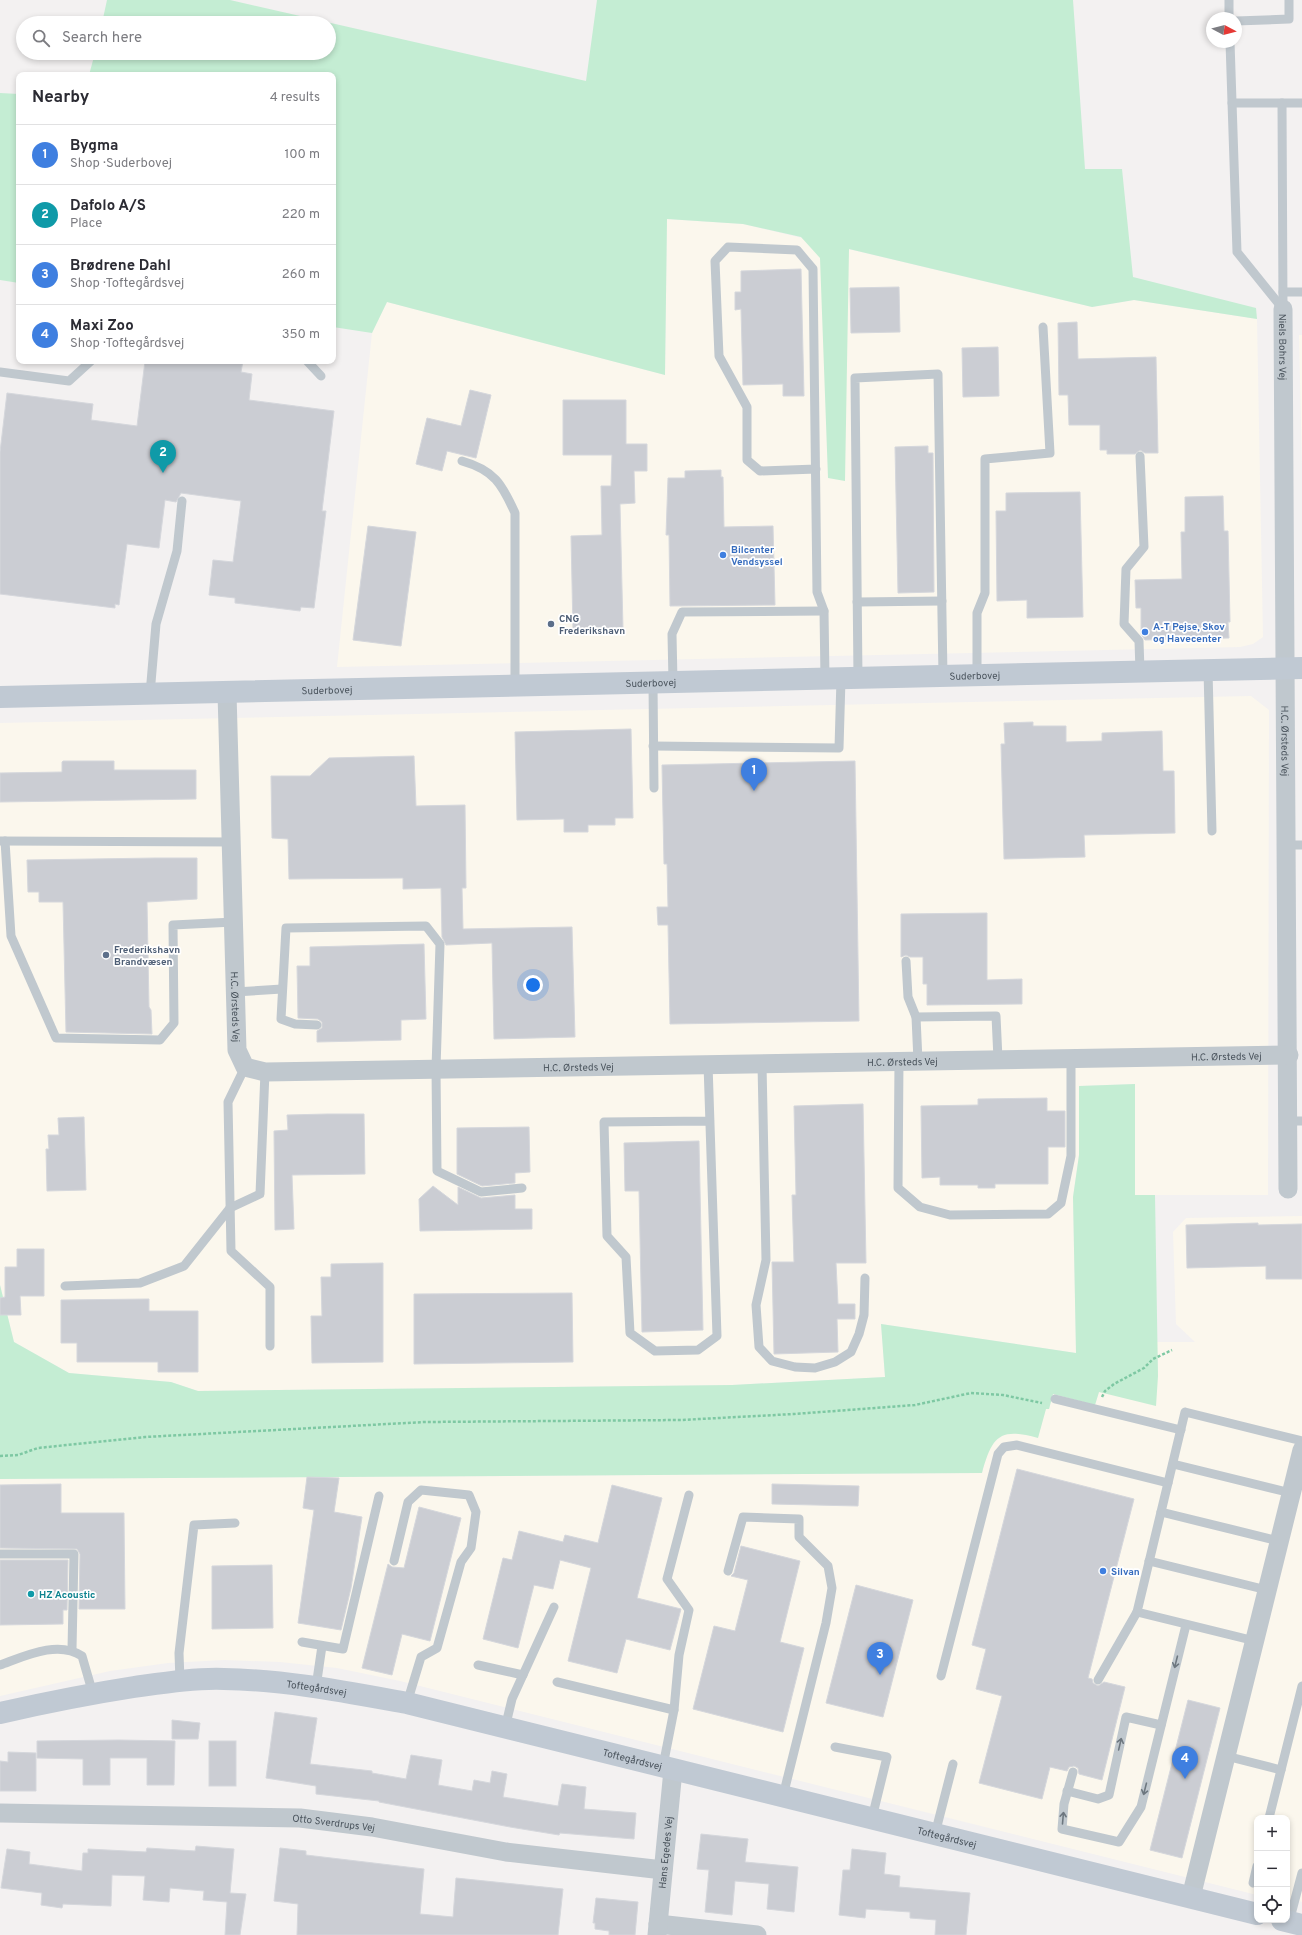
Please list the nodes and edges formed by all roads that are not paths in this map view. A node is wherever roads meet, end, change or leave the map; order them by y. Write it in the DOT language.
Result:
graph roads {
  1 [pos="1229,0"];
  2 [pos="1289,0"];
  3 [pos="1229,12"];
  4 [pos="1242,21"];
  5 [pos="1230,48"];
  6 [pos="1232,103"];
  7 [pos="1282,103"];
  8 [pos="1302,103"];
  9 [pos="1302,292"];
  10 [pos="1283,300"];
  11 [pos="1043,327"];
  12 [pos="88,364"];
  13 [pos="311,364"];
  14 [pos="0,372"];
  15 [pos="321,376"];
  16 [pos="1140,456"];
  17 [pos="462,461"];
  18 [pos="816,469"];
  19 [pos="182,501"];
  20 [pos="942,601"];
  21 [pos="857,602"];
  22 [pos="824,611"];
  23 [pos="1294,668"];
  24 [pos="1208,670"];
  25 [pos="1140,672"];
  26 [pos="978,675"];
  27 [pos="943,676"];
  28 [pos="841,679"];
  29 [pos="663,683"];
  30 [pos="514,686"];
  31 [pos="227,693"];
  32 [pos="150,694"];
  33 [pos="0,697"];
  34 [pos="652,746"];
  35 [pos="654,788"];
  36 [pos="1212,831"];
  37 [pos="2,841"];
  38 [pos="231,842"];
  39 [pos="1294,845"];
  40 [pos="234,922"];
  41 [pos="906,961"];
  42 [pos="282,989"];
  43 [pos="236,992"];
  44 [pos="916,1017"];
  45 [pos="317,1025"];
  46 [pos="1289,1055"];
  47 [pos="1071,1058"];
  48 [pos="998,1060"];
  49 [pos="899,1061"];
  50 [pos="918,1061"];
  51 [pos="708,1064"];
  52 [pos="762,1064"];
  53 [pos="245,1067"];
  54 [pos="436,1068"];
  55 [pos="265,1072"];
  56 [pos="710,1121"];
  57 [pos="1295,1121"];
  58 [pos="522,1188"];
  59 [pos="1288,1189"];
  60 [pos="230,1208"];
  61 [pos="865,1278"];
  62 [pos="65,1286"];
  63 [pos="270,1346"];
  64 [pos="1055,1399"];
  65 [pos="1181,1430"];
  66 [pos="1302,1441"];
  67 [pos="1302,1450"];
  68 [pos="1172,1464"];
  69 [pos="1168,1484"];
  70 [pos="1291,1493"];
  71 [pos="689,1495"];
  72 [pos="379,1496"];
  73 [pos="1161,1512"];
  74 [pos="235,1524"];
  75 [pos="1279,1541"];
  76 [pos="0,1554"];
  77 [pos="394,1561"];
  78 [pos="1149,1561"];
  79 [pos="728,1571"];
  80 [pos="1267,1590"];
  81 [pos="554,1607"];
  82 [pos="1137,1612"];
  83 [pos="1186,1625"];
  84 [pos="1255,1641"];
  85 [pos="302,1642"];
  86 [pos="322,1646"];
  87 [pos="72,1649"];
  88 [pos="0,1665"];
  89 [pos="478,1665"];
  90 [pos="523,1675"];
  91 [pos="941,1676"];
  92 [pos="1098,1680"];
  93 [pos="180,1681"];
  94 [pos="557,1682"];
  95 [pos="1302,1686"];
  96 [pos="316,1687"];
  97 [pos="93,1694"];
  98 [pos="407,1703"];
  99 [pos="674,1710"];
  100 [pos="0,1713"];
  101 [pos="1161,1726"];
  102 [pos="505,1728"];
  103 [pos="835,1746"];
  104 [pos="1226,1756"];
  105 [pos="953,1764"];
  106 [pos="668,1768"];
  107 [pos="1281,1770"];
  108 [pos="1073,1772"];
  109 [pos="1068,1791"];
  110 [pos="783,1796"];
  111 [pos="0,1813"];
  112 [pos="1270,1815"];
  113 [pos="872,1818"];
  114 [pos="935,1834"];
  115 [pos="664,1870"];
  116 [pos="1302,1873"];
  117 [pos="1254,1879"];
  118 [pos="1253,1883"];
  119 [pos="1191,1897"];
  120 [pos="1254,1913"];
  121 [pos="1290,1926"];
  122 [pos="658,1929"];
  123 [pos="757,1935"];
  1 -- 3 [label="lane"];
  2 -- 4 [label="lane"];
  5 -- 6 [label="lane, Niels Bohrs Vej"];
  6 -- 7 [label="lane"];
  6 -- 10 [label="lane, Niels Bohrs Vej"];
  7 -- 8 [label="lane"];
  7 -- 10 [label="lane"];
  9 -- 10 [label="lane"];
  10 -- 23 [label="street, Niels Bohrs Vej"];
  11 -- 26 [label="lane"];
  12 -- 14 [label="lane"];
  13 -- 15 [label="lane"];
  16 -- 25 [label="lane"];
  17 -- 30 [label="lane"];
  18 -- 18 [label="lane"];
  18 -- 22 [label="lane"];
  19 -- 32 [label="lane"];
  20 -- 21 [label="lane"];
  20 -- 21 [label="lane"];
  20 -- 27 [label="lane"];
  21 -- 28 [label="lane"];
  22 -- 28 [label="lane"];
  22 -- 29 [label="lane"];
  23 -- 24 [label="street, Suderbovej"];
  23 -- 39 [label="street, H.C. Ørsteds Vej"];
  24 -- 25 [label="street, Suderbovej"];
  24 -- 36 [label="lane"];
  25 -- 26 [label="street, Suderbovej"];
  26 -- 27 [label="street, Suderbovej"];
  27 -- 28 [label="street, Suderbovej"];
  28 -- 29 [label="street, Suderbovej"];
  28 -- 34 [label="lane"];
  29 -- 30 [label="street, Suderbovej"];
  29 -- 34 [label="lane"];
  30 -- 31 [label="street, Suderbovej"];
  31 -- 32 [label="street, Suderbovej"];
  31 -- 38 [label="street, H.C. Ørsteds Vej"];
  32 -- 33 [label="street, Suderbovej"];
  34 -- 35 [label="lane"];
  37 -- 38 [label="lane"];
  37 -- 40 [label="lane"];
  38 -- 40 [label="street, H.C. Ørsteds Vej"];
  39 -- 46 [label="street, H.C. Ørsteds Vej"];
  40 -- 43 [label="street, H.C. Ørsteds Vej"];
  41 -- 44 [label="lane"];
  42 -- 43 [label="lane"];
  42 -- 45 [label="lane"];
  42 -- 54 [label="lane"];
  43 -- 53 [label="street, H.C. Ørsteds Vej"];
  44 -- 48 [label="lane"];
  44 -- 50 [label="lane"];
  46 -- 47 [label="street, H.C. Ørsteds Vej"];
  46 -- 57 [label="street, H.C. Ørsteds Vej"];
  47 -- 48 [label="street, H.C. Ørsteds Vej"];
  47 -- 49 [label="lane"];
  48 -- 50 [label="street, H.C. Ørsteds Vej"];
  49 -- 50 [label="street, H.C. Ørsteds Vej"];
  49 -- 52 [label="street, H.C. Ørsteds Vej"];
  51 -- 52 [label="street, H.C. Ørsteds Vej"];
  51 -- 54 [label="street, H.C. Ørsteds Vej"];
  51 -- 56 [label="lane"];
  52 -- 61 [label="lane"];
  53 -- 55 [label="street, H.C. Ørsteds Vej"];
  53 -- 60 [label="lane"];
  54 -- 55 [label="street, H.C. Ørsteds Vej"];
  54 -- 58 [label="lane"];
  55 -- 60 [label="lane"];
  56 -- 56 [label="lane"];
  57 -- 59 [label="street, H.C. Ørsteds Vej"];
  60 -- 62 [label="lane"];
  60 -- 63 [label="lane"];
  64 -- 65 [label="lane"];
  65 -- 66 [label="lane"];
  65 -- 68 [label="lane"];
  67 -- 70 [label="street"];
  68 -- 69 [label="lane"];
  68 -- 70 [label="lane"];
  69 -- 73 [label="lane"];
  69 -- 91 [label="lane"];
  70 -- 75 [label="street"];
  71 -- 99 [label="lane"];
  72 -- 86 [label="lane"];
  73 -- 75 [label="lane"];
  73 -- 78 [label="lane"];
  74 -- 93 [label="lane"];
  75 -- 80 [label="street"];
  76 -- 87 [label="lane"];
  77 -- 98 [label="lane"];
  78 -- 80 [label="lane"];
  78 -- 82 [label="lane"];
  79 -- 110 [label="lane"];
  80 -- 84 [label="street"];
  81 -- 90 [label="lane"];
  82 -- 83 [label="lane"];
  82 -- 92 [label="lane"];
  83 -- 84 [label="lane"];
  83 -- 101 [label="lane, one-way"];
  84 -- 104 [label="street"];
  85 -- 86 [label="lane"];
  86 -- 96 [label="lane"];
  87 -- 88 [label="lane"];
  87 -- 97 [label="lane"];
  89 -- 90 [label="lane"];
  90 -- 102 [label="lane"];
  93 -- 96 [label="street, Toftegårdsvej"];
  93 -- 97 [label="street, Toftegårdsvej"];
  94 -- 99 [label="lane"];
  95 -- 107 [label="lane"];
  96 -- 98 [label="street, Toftegårdsvej"];
  97 -- 100 [label="street, Toftegårdsvej"];
  98 -- 102 [label="street, Toftegårdsvej"];
  99 -- 106 [label="lane"];
  109 -- 101 [label="lane, one-way"];
  101 -- 109 [label="lane, one-way"];
  102 -- 106 [label="street, Toftegårdsvej"];
  103 -- 113 [label="lane"];
  104 -- 107 [label="lane"];
  104 -- 119 [label="street"];
  105 -- 114 [label="lane"];
  106 -- 110 [label="street, Toftegårdsvej"];
  106 -- 115 [label="street, Hans Egedes Vej"];
  107 -- 112 [label="lane"];
  108 -- 109 [label="lane"];
  110 -- 113 [label="street, Toftegårdsvej"];
  111 -- 115 [label="street, Otto Sverdrups Vej"];
  113 -- 114 [label="street, Toftegårdsvej"];
  114 -- 119 [label="street, Toftegårdsvej"];
  115 -- 122 [label="street, Hans Egedes Vej"];
  116 -- 121 [label="lane"];
  117 -- 118 [label="lane"];
  119 -- 120 [label="street, Toftegårdsvej"];
  122 -- 123 [label="street"];
}
